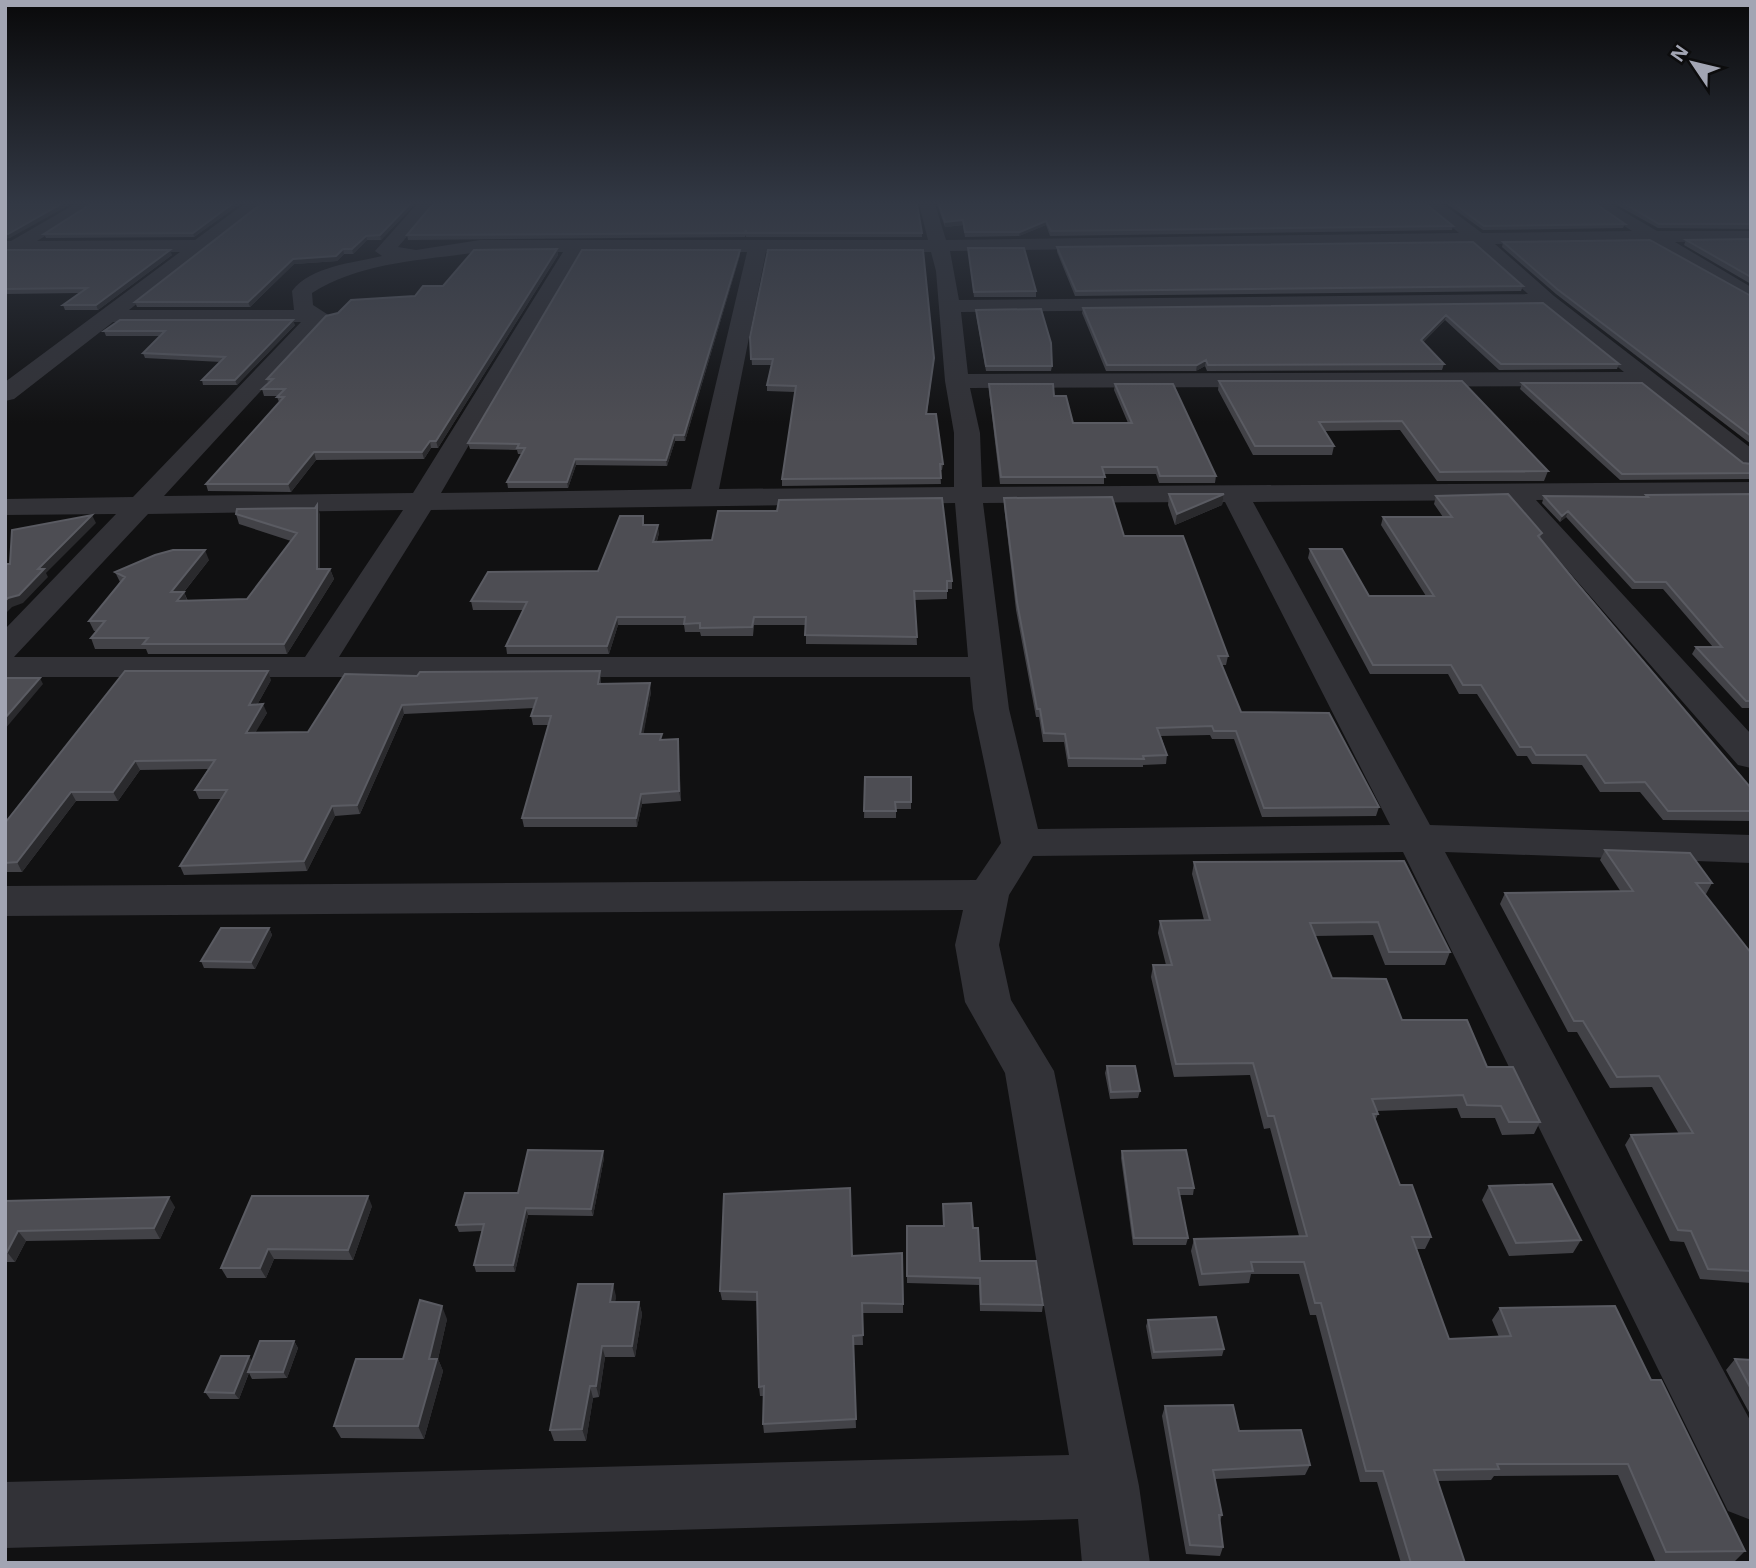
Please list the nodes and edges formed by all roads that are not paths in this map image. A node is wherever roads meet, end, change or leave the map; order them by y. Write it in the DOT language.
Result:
graph roads {
  1 [pos="159,277"];
  2 [pos="324,277"];
  3 [pos="557,277"];
  4 [pos="751,277"];
  5 [pos="945,277"];
  6 [pos="1522,277"];
  7 [pos="1720,277"];
  8 [pos="1751,296"];
  9 [pos="1547,300"];
  10 [pos="950,306"];
  11 [pos="319,316"];
  12 [pos="107,317"];
  13 [pos="1646,379"];
  14 [pos="957,381"];
  15 [pos="5,394"];
  16 [pos="1751,461"];
  17 [pos="1512,490"];
  18 [pos="1751,490"];
  19 [pos="1234,493"];
  20 [pos="968,495"];
  21 [pos="703,499"];
  22 [pos="422,502"];
  23 [pos="138,506"];
  24 [pos="5,507"];
  25 [pos="5,649"];
  26 [pos="316,666"];
  27 [pos="5,667"];
  28 [pos="988,667"];
  29 [pos="1751,757"];
  30 [pos="1417,838"];
  31 [pos="1021,843"];
  32 [pos="1751,849"];
  33 [pos="988,895"];
  34 [pos="5,901"];
  35 [pos="1107,1486"];
  36 [pos="1751,1488"];
  37 [pos="5,1515"];
  38 [pos="1116,1563"];
  1 -- 12 [label="street"];
  2 -- 11 [label="street"];
  3 -- 22 [label="street"];
  4 -- 21 [label="street"];
  5 -- 10 [label="street"];
  6 -- 9 [label="street"];
  7 -- 8 [label="street"];
  9 -- 10 [label="street"];
  9 -- 13 [label="street"];
  10 -- 14 [label="street"];
  11 -- 12 [label="street"];
  11 -- 23 [label="street"];
  12 -- 15 [label="street"];
  13 -- 14 [label="street"];
  13 -- 16 [label="street"];
  14 -- 20 [label="street"];
  17 -- 18 [label="street"];
  17 -- 19 [label="street"];
  17 -- 29 [label="street"];
  19 -- 20 [label="street"];
  19 -- 30 [label="street"];
  20 -- 21 [label="street"];
  20 -- 28 [label="street"];
  21 -- 22 [label="street"];
  22 -- 23 [label="street"];
  22 -- 26 [label="street"];
  23 -- 24 [label="street"];
  23 -- 25 [label="street"];
  26 -- 27 [label="street"];
  26 -- 28 [label="street"];
  28 -- 31 [label="street"];
  30 -- 31 [label="street"];
  30 -- 32 [label="street"];
  30 -- 36 [label="street"];
  31 -- 33 [label="street"];
  33 -- 34 [label="street"];
  33 -- 35 [label="street"];
  35 -- 37 [label="street"];
  35 -- 38 [label="street"];
}
